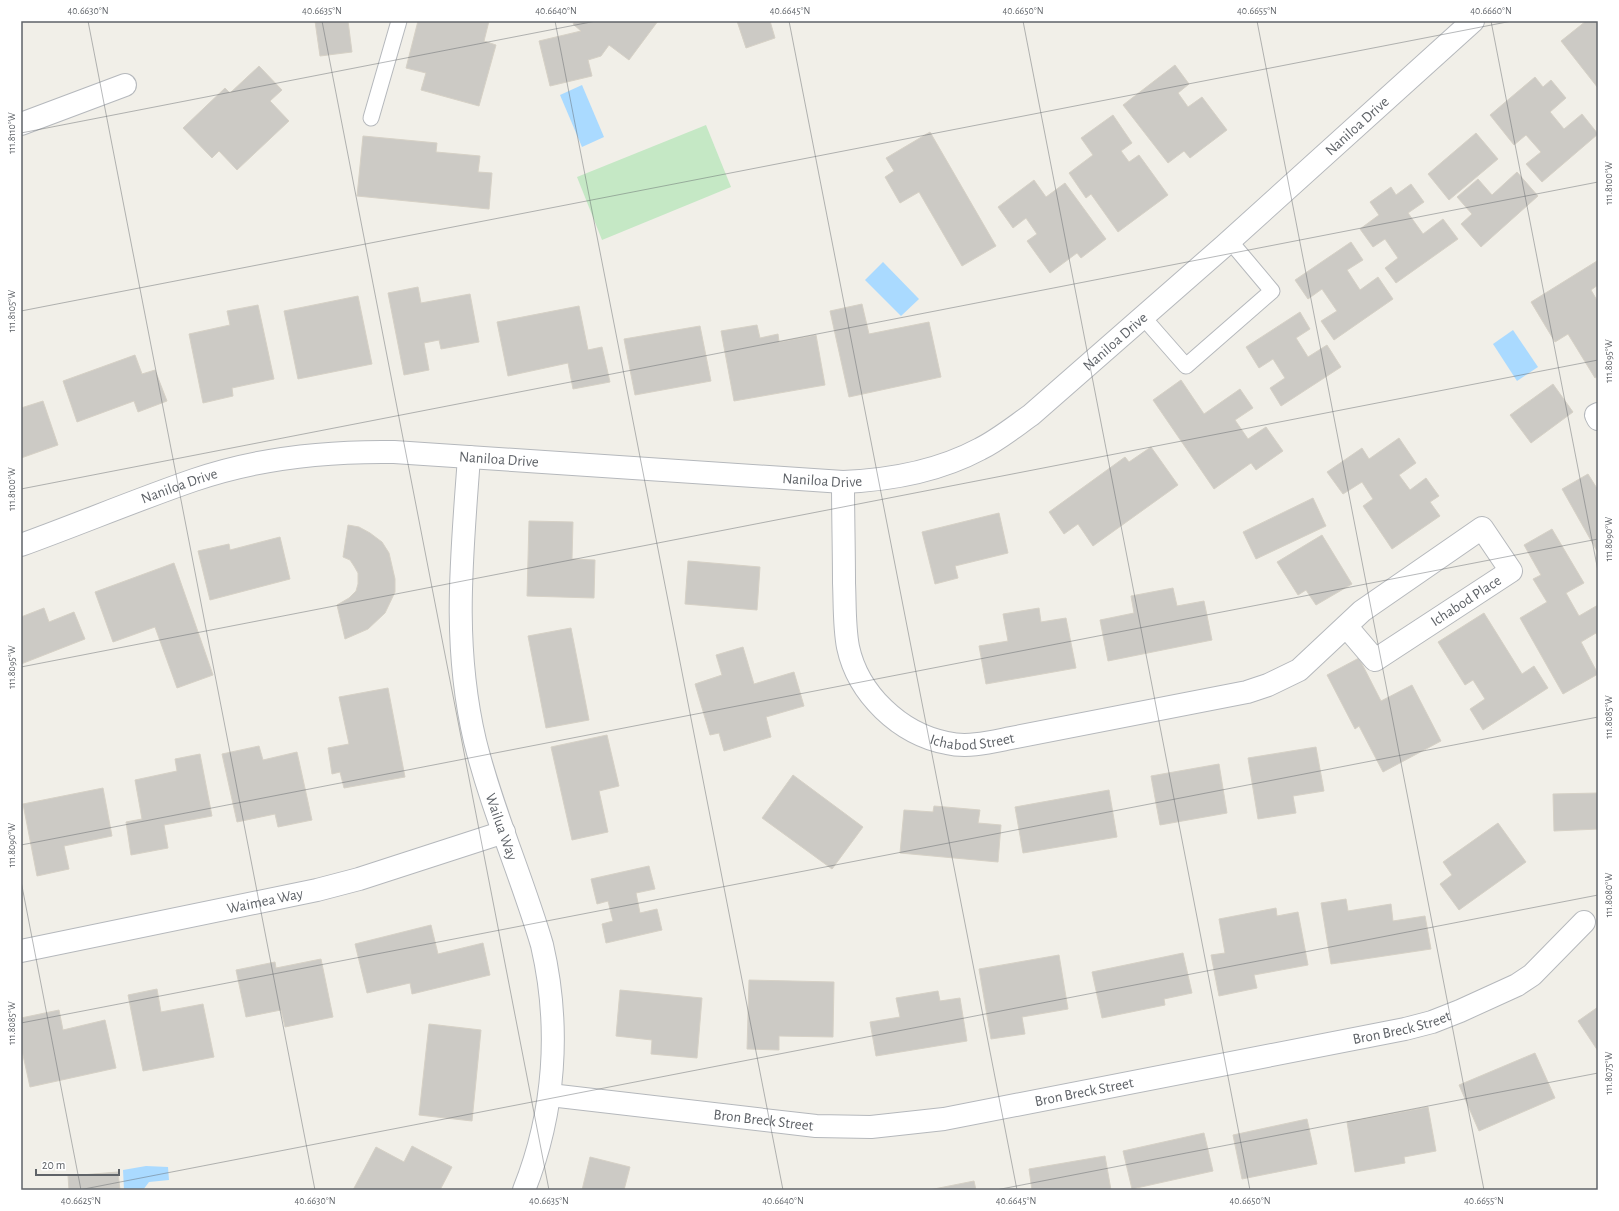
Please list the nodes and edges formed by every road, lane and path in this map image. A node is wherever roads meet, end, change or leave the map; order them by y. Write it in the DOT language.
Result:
graph roads {
  1 [pos="400,21"];
  2 [pos="1473,21"];
  3 [pos="125,85"];
  4 [pos="371,118"];
  5 [pos="21,124"];
  6 [pos="1230,241"];
  7 [pos="1143,317"];
  8 [pos="1598,414"];
  9 [pos="1598,419"];
  10 [pos="469,457"];
  11 [pos="843,482"];
  12 [pos="21,545"];
  13 [pos="1346,626"];
  14 [pos="1299,670"];
  15 [pos="504,832"];
  16 [pos="1584,922"];
  17 [pos="21,951"];
  18 [pos="550,1095"];
  19 [pos="524,1190"];
  1 -- 4 [label="lane"];
  2 -- 6 [label="street, Naniloa Drive"];
  3 -- 5 [label="street"];
  6 -- 7 [label="street, Naniloa Drive"];
  6 -- 7 [label="lane"];
  7 -- 11 [label="street, Naniloa Drive"];
  8 -- 9 [label="street"];
  10 -- 11 [label="street, Naniloa Drive"];
  10 -- 12 [label="street, Naniloa Drive"];
  10 -- 15 [label="street, Wailua Way"];
  11 -- 14 [label="street, Ichabod Street"];
  13 -- 13 [label="street, Ichabod Place"];
  13 -- 14 [label="street, Ichabod Place"];
  15 -- 17 [label="street, Waimea Way"];
  15 -- 18 [label="street, Wailua Way"];
  16 -- 18 [label="street, Bron Breck Street"];
  18 -- 19 [label="street, Wailua Way"];
}
